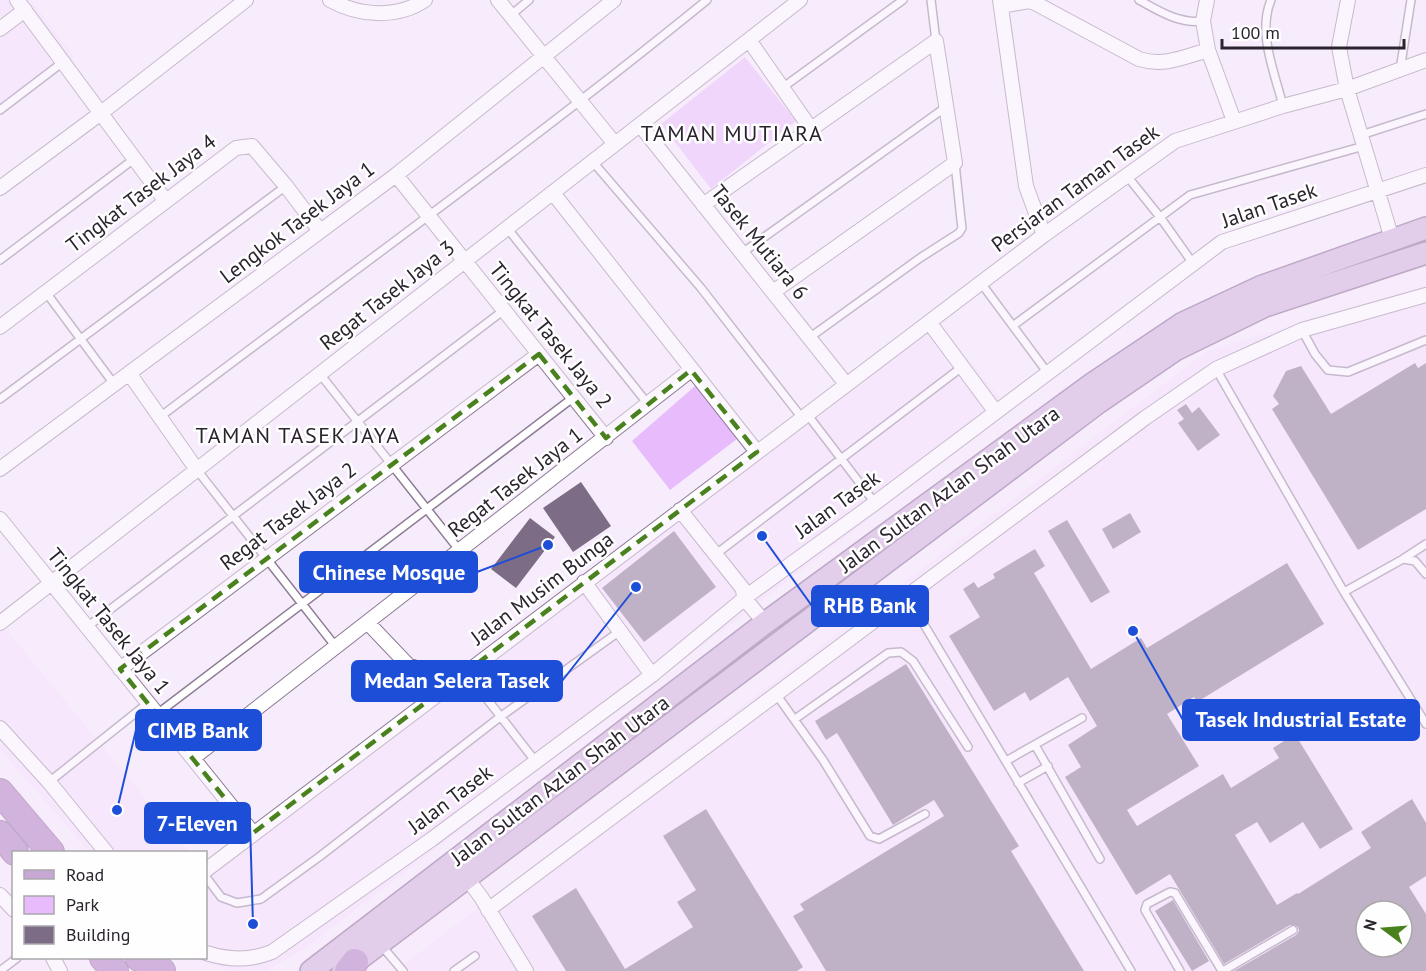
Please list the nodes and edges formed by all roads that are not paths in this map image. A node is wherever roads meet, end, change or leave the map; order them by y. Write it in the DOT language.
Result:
graph roads {
  1 [pos="246,0"];
  2 [pos="330,0"];
  3 [pos="425,0"];
  4 [pos="498,0"];
  5 [pos="529,0"];
  6 [pos="614,0"];
  7 [pos="707,0"];
  8 [pos="800,0"];
  9 [pos="903,0"];
  10 [pos="931,0"];
  11 [pos="1139,0"];
  12 [pos="1207,0"];
  13 [pos="1271,0"];
  14 [pos="1348,0"];
  15 [pos="1411,0"];
  16 [pos="1001,3"];
  17 [pos="21,5"];
  18 [pos="511,15"];
  19 [pos="1203,21"];
  20 [pos="0,29"];
  21 [pos="749,40"];
  22 [pos="936,41"];
  23 [pos="1208,50"];
  24 [pos="544,56"];
  25 [pos="1426,60"];
  26 [pos="63,62"];
  27 [pos="1400,70"];
  28 [pos="782,88"];
  29 [pos="1347,88"];
  30 [pos="580,101"];
  31 [pos="1283,106"];
  32 [pos="946,107"];
  33 [pos="0,110"];
  34 [pos="101,113"];
  35 [pos="1426,114"];
  36 [pos="1234,121"];
  37 [pos="640,125"];
  38 [pos="811,129"];
  39 [pos="1363,141"];
  40 [pos="615,144"];
  41 [pos="134,159"];
  42 [pos="593,162"];
  43 [pos="955,163"];
  44 [pos="396,175"];
  45 [pos="1426,175"];
  46 [pos="1126,176"];
  47 [pos="286,186"];
  48 [pos="0,188"];
  49 [pos="1377,190"];
  50 [pos="553,193"];
  51 [pos="165,200"];
  52 [pos="703,205"];
  53 [pos="430,217"];
  54 [pos="1160,217"];
  55 [pos="507,228"];
  56 [pos="1426,228"];
  57 [pos="320,231"];
  58 [pos="1044,236"];
  59 [pos="1392,239"];
  60 [pos="742,253"];
  61 [pos="1426,253"];
  62 [pos="0,261"];
  63 [pos="465,261"];
  64 [pos="1192,262"];
  65 [pos="981,283"];
  66 [pos="45,291"];
  67 [pos="773,292"];
  68 [pos="1426,295"];
  69 [pos="504,310"];
  70 [pos="929,322"];
  71 [pos="1014,325"];
  72 [pos="0,327"];
  73 [pos="1302,330"];
  74 [pos="80,338"];
  75 [pos="809,338"];
  76 [pos="1426,340"];
  77 [pos="539,354"];
  78 [pos="962,367"];
  79 [pos="1216,369"];
  80 [pos="691,370"];
  81 [pos="1047,372"];
  82 [pos="129,373"];
  83 [pos="320,374"];
  84 [pos="114,384"];
  85 [pos="846,384"];
  86 [pos="574,397"];
  87 [pos="0,399"];
  88 [pos="648,404"];
  89 [pos="995,411"];
  90 [pos="804,416"];
  91 [pos="160,417"];
  92 [pos="357,420"];
  93 [pos="606,438"];
  94 [pos="756,452"];
  95 [pos="842,459"];
  96 [pos="393,465"];
  97 [pos="0,469"];
  98 [pos="197,470"];
  99 [pos="875,503"];
  100 [pos="428,509"];
  101 [pos="680,510"];
  102 [pos="234,517"];
  103 [pos="0,519"];
  104 [pos="1426,544"];
  105 [pos="460,550"];
  106 [pos="716,554"];
  107 [pos="266,558"];
  108 [pos="1403,559"];
  109 [pos="1426,574"];
  110 [pos="584,582"];
  111 [pos="52,583"];
  112 [pos="1344,592"];
  113 [pos="746,593"];
  114 [pos="907,596"];
  115 [pos="301,603"];
  116 [pos="834,603"];
  117 [pos="771,622"];
  118 [pos="0,623"];
  119 [pos="368,623"];
  120 [pos="87,627"];
  121 [pos="620,631"];
  122 [pos="336,647"];
  123 [pos="755,663"];
  124 [pos="120,669"];
  125 [pos="466,672"];
  126 [pos="652,675"];
  127 [pos="452,682"];
  128 [pos="776,693"];
  129 [pos="153,708"];
  130 [pos="500,717"];
  131 [pos="1082,718"];
  132 [pos="795,719"];
  133 [pos="1426,724"];
  134 [pos="0,728"];
  135 [pos="1035,745"];
  136 [pos="968,747"];
  137 [pos="193,758"];
  138 [pos="1006,761"];
  139 [pos="536,762"];
  140 [pos="1048,766"];
  141 [pos="49,782"];
  142 [pos="1018,783"];
  143 [pos="0,792"];
  144 [pos="925,814"];
  145 [pos="253,833"];
  146 [pos="0,834"];
  147 [pos="14,851"];
  148 [pos="50,851"];
  149 [pos="105,851"];
  150 [pos="1100,859"];
  151 [pos="207,869"];
  152 [pos="207,878"];
  153 [pos="466,878"];
  154 [pos="0,895"];
  155 [pos="12,908"];
  156 [pos="488,910"];
  157 [pos="1293,930"];
  158 [pos="379,943"];
  159 [pos="207,953"];
  160 [pos="475,956"];
  161 [pos="15,959"];
  162 [pos="142,959"];
  163 [pos="348,968"];
  164 [pos="0,971"];
  165 [pos="162,971"];
  166 [pos="311,971"];
  167 [pos="403,971"];
  168 [pos="454,971"];
  169 [pos="526,971"];
  170 [pos="1131,971"];
  171 [pos="1180,971"];
  172 [pos="1223,971"];
  1 -- 34 [label="street"];
  2 -- 3 [label="street"];
  4 -- 18 [label="street"];
  5 -- 18 [label="lane"];
  6 -- 24 [label="street, Lengkok Tasek Jaya 1"];
  7 -- 30 [label="lane"];
  8 -- 21 [label="street, Regat Tasek Jaya 3"];
  9 -- 28 [label="lane"];
  10 -- 22 [label="lane"];
  11 -- 19 [label="lane"];
  12 -- 19 [label="street"];
  13 -- 31 [label="lane"];
  14 -- 29 [label="street"];
  15 -- 27 [label="lane"];
  16 -- 23 [label="street"];
  16 -- 58 [label="street"];
  17 -- 20 [label="street"];
  17 -- 26 [label="street"];
  18 -- 24 [label="street"];
  19 -- 23 [label="street"];
  21 -- 28 [label="street"];
  21 -- 37 [label="street, Regat Tasek Jaya 3"];
  22 -- 32 [label="street"];
  22 -- 38 [label="street"];
  23 -- 36 [label="street"];
  24 -- 30 [label="street"];
  24 -- 44 [label="street, Lengkok Tasek Jaya 1"];
  25 -- 27 [label="street, Persiaran Taman Tasek"];
  26 -- 33 [label="lane"];
  26 -- 34 [label="street"];
  27 -- 29 [label="street, Persiaran Taman Tasek"];
  28 -- 38 [label="street"];
  29 -- 31 [label="street, Persiaran Taman Tasek"];
  29 -- 39 [label="street"];
  30 -- 40 [label="street"];
  30 -- 53 [label="lane"];
  31 -- 36 [label="street, Persiaran Taman Tasek"];
  32 -- 43 [label="street"];
  32 -- 60 [label="lane"];
  34 -- 41 [label="street"];
  34 -- 48 [label="street"];
  35 -- 39 [label="lane"];
  36 -- 46 [label="street, Persiaran Taman Tasek"];
  37 -- 40 [label="street, Regat Tasek Jaya 3"];
  37 -- 52 [label="street, Tasek Mutiara 6"];
  38 -- 52 [label="street"];
  39 -- 49 [label="street"];
  39 -- 54 [label="lane"];
  40 -- 42 [label="street, Regat Tasek Jaya 3"];
  41 -- 51 [label="street"];
  41 -- 62 [label="lane"];
  42 -- 50 [label="street, Regat Tasek Jaya 3"];
  42 -- 90 [label="lane"];
  43 -- 67 [label="street"];
  43 -- 75 [label="lane"];
  44 -- 53 [label="street, Tingkat Tasek Jaya 2"];
  44 -- 57 [label="street, Lengkok Tasek Jaya 1"];
  45 -- 49 [label="street, Jalan Tasek"];
  46 -- 54 [label="lane"];
  46 -- 58 [label="street, Persiaran Taman Tasek"];
  47 -- 51 [label="street, Tingkat Tasek Jaya 4"];
  47 -- 57 [label="street, Tingkat Tasek Jaya 4"];
  47 -- 74 [label="lane"];
  49 -- 59 [label="street"];
  49 -- 64 [label="street, Jalan Tasek"];
  50 -- 55 [label="street, Regat Tasek Jaya 3"];
  50 -- 80 [label="street"];
  51 -- 66 [label="street, Tingkat Tasek Jaya 4"];
  52 -- 60 [label="street, Tasek Mutiara 6"];
  53 -- 63 [label="street, Tingkat Tasek Jaya 2"];
  53 -- 91 [label="lane"];
  54 -- 64 [label="lane"];
  54 -- 71 [label="lane"];
  55 -- 63 [label="street, Regat Tasek Jaya 3"];
  55 -- 88 [label="lane"];
  56 -- 59 [label="main road, Jalan Sultan Azlan Shah Utara"];
  57 -- 82 [label="street, Lengkok Tasek Jaya 1"];
  58 -- 65 [label="street, Persiaran Taman Tasek"];
  59 -- 117 [label="main road, Jalan Sultan Azlan Shah Utara"];
  60 -- 67 [label="street, Tasek Mutiara 6"];
  61 -- 116 [label="main road, Jalan Sultan Azlan Shah Utara"];
  63 -- 69 [label="street, Tingkat Tasek Jaya 2"];
  63 -- 83 [label="street, Regat Tasek Jaya 3"];
  64 -- 81 [label="street, Jalan Tasek"];
  65 -- 70 [label="street, Persiaran Taman Tasek"];
  65 -- 71 [label="lane"];
  66 -- 72 [label="street, Tingkat Tasek Jaya 4"];
  66 -- 74 [label="lane"];
  67 -- 75 [label="street, Tasek Mutiara 6"];
  68 -- 73 [label="street"];
  69 -- 77 [label="street, Tingkat Tasek Jaya 2"];
  69 -- 92 [label="lane"];
  70 -- 78 [label="street"];
  70 -- 85 [label="street, Persiaran Taman Tasek"];
  71 -- 81 [label="lane"];
  73 -- 76 [label="lane"];
  73 -- 79 [label="street"];
  74 -- 84 [label="lane"];
  74 -- 87 [label="lane"];
  75 -- 85 [label="street, Tasek Mutiara 6"];
  77 -- 86 [label="street, Tingkat Tasek Jaya 2"];
  77 -- 96 [label="street, Regat Tasek Jaya 2"];
  78 -- 89 [label="street"];
  78 -- 95 [label="lane"];
  79 -- 112 [label="lane"];
  79 -- 114 [label="street"];
  80 -- 88 [label="street, Regat Tasek Jaya 1"];
  80 -- 94 [label="street"];
  81 -- 89 [label="street, Jalan Tasek"];
  82 -- 84 [label="street, Lengkok Tasek Jaya 1"];
  82 -- 91 [label="street"];
  83 -- 92 [label="lane"];
  83 -- 98 [label="street, Regat Tasek Jaya 3"];
  84 -- 97 [label="street, Lengkok Tasek Jaya 1"];
  85 -- 90 [label="street, Jalan Musim Bunga"];
  86 -- 93 [label="street, Tingkat Tasek Jaya 2"];
  86 -- 100 [label="lane"];
  88 -- 93 [label="street, Regat Tasek Jaya 1"];
  89 -- 99 [label="street, Jalan Tasek"];
  90 -- 94 [label="street, Jalan Musim Bunga"];
  90 -- 95 [label="lane"];
  91 -- 98 [label="street"];
  92 -- 96 [label="lane"];
  92 -- 102 [label="lane"];
  93 -- 105 [label="street, Regat Tasek Jaya 1"];
  94 -- 101 [label="street, Jalan Musim Bunga"];
  95 -- 99 [label="lane"];
  95 -- 106 [label="lane"];
  96 -- 100 [label="lane"];
  96 -- 107 [label="street, Regat Tasek Jaya 2"];
  98 -- 102 [label="lane"];
  98 -- 111 [label="street, Regat Tasek Jaya 3"];
  99 -- 113 [label="street, Jalan Tasek"];
  100 -- 105 [label="lane"];
  100 -- 115 [label="lane"];
  101 -- 106 [label="street"];
  101 -- 110 [label="street, Jalan Musim Bunga"];
  102 -- 107 [label="lane"];
  102 -- 120 [label="lane"];
  103 -- 111 [label="street, Tingkat Tasek Jaya 1"];
  104 -- 108 [label="lane"];
  105 -- 119 [label="street, Regat Tasek Jaya 1"];
  106 -- 113 [label="street"];
  107 -- 115 [label="lane"];
  107 -- 124 [label="street, Regat Tasek Jaya 2"];
  108 -- 109 [label="lane"];
  108 -- 112 [label="lane"];
  110 -- 121 [label="street"];
  110 -- 125 [label="street, Jalan Musim Bunga"];
  111 -- 118 [label="street, Regat Tasek Jaya 3"];
  111 -- 120 [label="street, Tingkat Tasek Jaya 1"];
  112 -- 133 [label="lane"];
  113 -- 117 [label="street"];
  113 -- 126 [label="street, Jalan Tasek"];
  114 -- 128 [label="street"];
  114 -- 138 [label="lane"];
  115 -- 122 [label="lane"];
  115 -- 129 [label="lane"];
  116 -- 117 [label="main road"];
  116 -- 123 [label="main road, Jalan Sultan Azlan Shah Utara"];
  117 -- 123 [label="main road"];
  117 -- 166 [label="main road, Jalan Sultan Azlan Shah Utara"];
  119 -- 122 [label="street, Regat Tasek Jaya 1"];
  119 -- 127 [label="street"];
  120 -- 124 [label="street, Tingkat Tasek Jaya 1"];
  121 -- 126 [label="street"];
  121 -- 130 [label="lane"];
  122 -- 137 [label="street, Regat Tasek Jaya 1"];
  123 -- 153 [label="main road, Jalan Sultan Azlan Shah Utara"];
  124 -- 129 [label="street, Tingkat Tasek Jaya 1"];
  125 -- 127 [label="street, Jalan Musim Bunga"];
  125 -- 130 [label="lane"];
  126 -- 139 [label="street, Jalan Tasek"];
  127 -- 145 [label="street, Jalan Musim Bunga"];
  128 -- 132 [label="lane"];
  128 -- 156 [label="street"];
  129 -- 137 [label="street, Tingkat Tasek Jaya 1"];
  129 -- 141 [label="lane"];
  130 -- 139 [label="lane"];
  130 -- 152 [label="lane"];
  131 -- 135 [label="lane"];
  132 -- 136 [label="lane"];
  132 -- 144 [label="lane"];
  134 -- 141 [label="street"];
  135 -- 138 [label="lane"];
  135 -- 140 [label="lane"];
  137 -- 145 [label="street, Tingkat Tasek Jaya 1"];
  138 -- 142 [label="lane"];
  139 -- 159 [label="street, Jalan Tasek"];
  140 -- 142 [label="lane"];
  140 -- 150 [label="lane"];
  141 -- 149 [label="street"];
  142 -- 170 [label="lane"];
  143 -- 148 [label="highway"];
  145 -- 151 [label="street, Jalan Musim Bunga"];
  146 -- 147 [label="highway"];
  153 -- 156 [label="street"];
  153 -- 158 [label="main road, Jalan Sultan Azlan Shah Utara"];
  154 -- 155 [label="street"];
  156 -- 169 [label="street"];
  157 -- 172 [label="lane"];
  158 -- 163 [label="main road, Jalan Sultan Azlan Shah Utara"];
  158 -- 167 [label="lane"];
  160 -- 168 [label="lane"];
  161 -- 164 [label="lane"];
  162 -- 165 [label="highway"];
  171 -- 172 [label="lane"];
}
